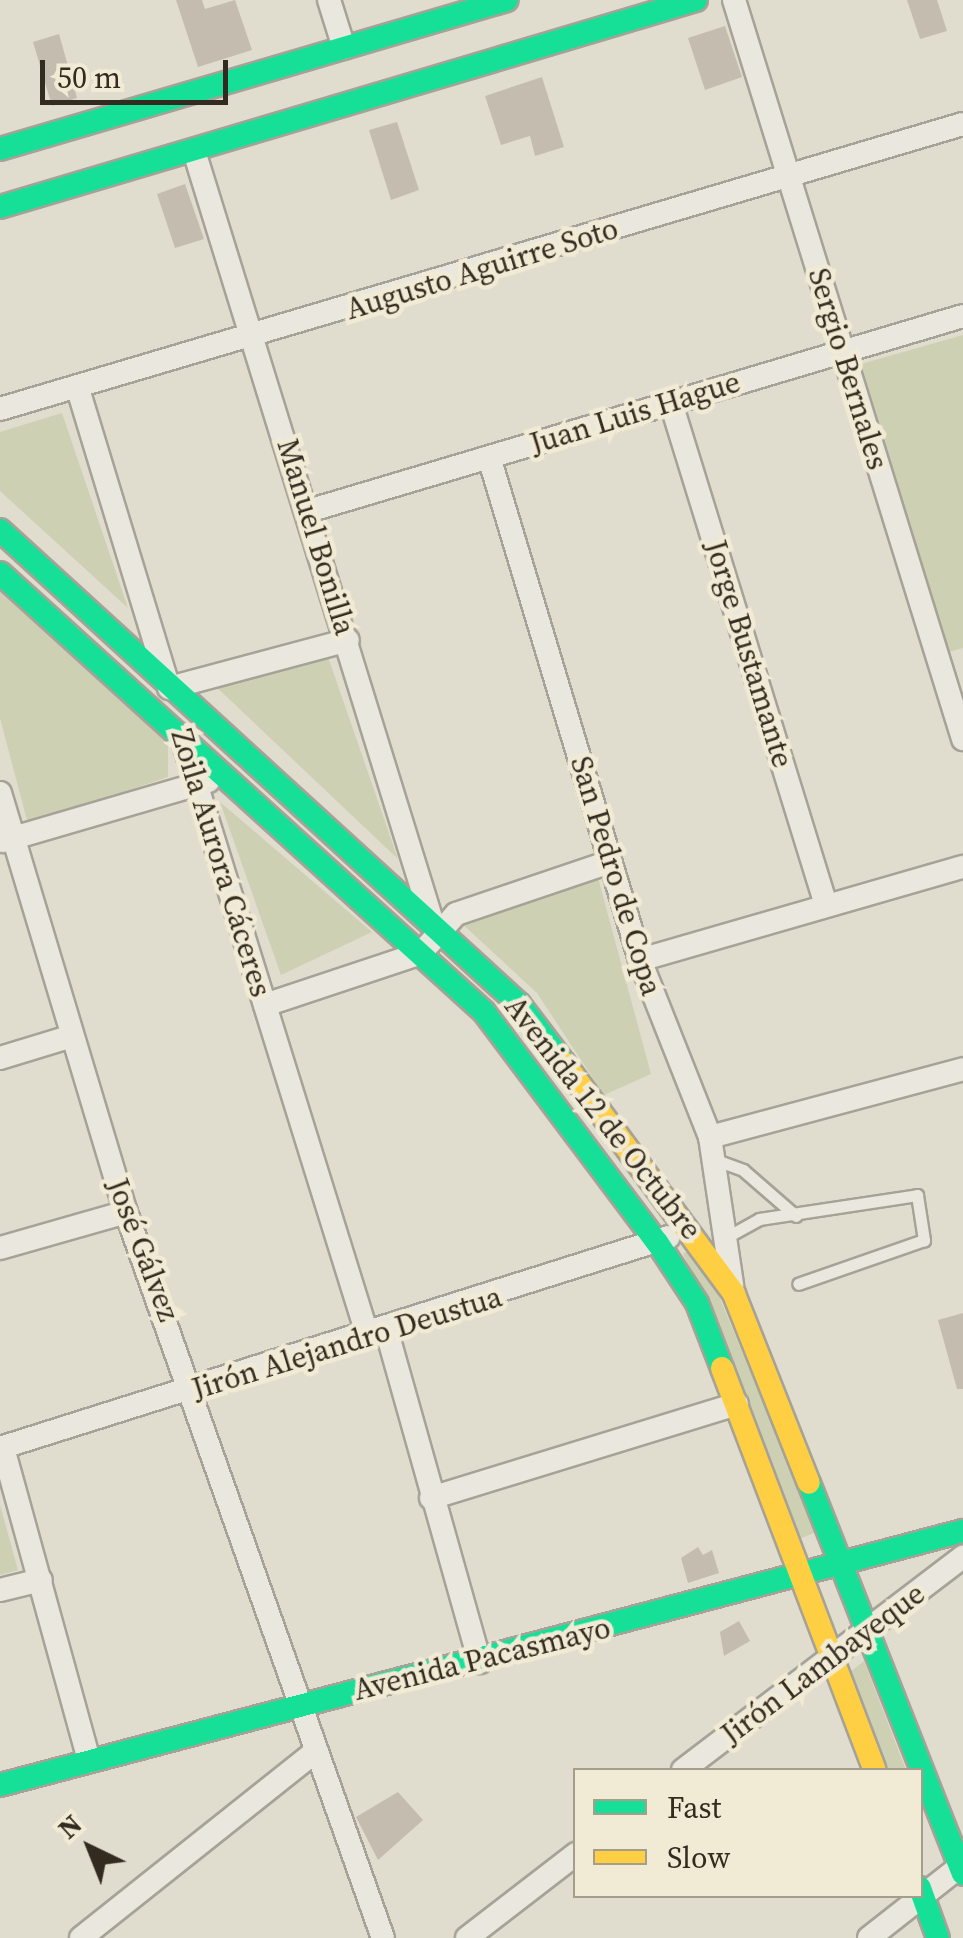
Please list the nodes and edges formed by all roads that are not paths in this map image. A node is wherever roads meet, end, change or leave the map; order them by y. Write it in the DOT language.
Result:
graph roads {
  1 [pos="329,0"];
  2 [pos="507,0"];
  3 [pos="696,0"];
  4 [pos="734,0"];
  5 [pos="344,48"];
  6 [pos="963,124"];
  7 [pos="0,149"];
  8 [pos="194,151"];
  9 [pos="788,174"];
  10 [pos="0,207"];
  11 [pos="963,316"];
  12 [pos="254,340"];
  13 [pos="842,352"];
  14 [pos="78,390"];
  15 [pos="671,402"];
  16 [pos="0,408"];
  17 [pos="490,457"];
  18 [pos="308,510"];
  19 [pos="0,530"];
  20 [pos="0,573"];
  21 [pos="348,640"];
  22 [pos="954,672"];
  23 [pos="169,689"];
  24 [pos="182,739"];
  25 [pos="963,739"];
  26 [pos="223,775"];
  27 [pos="196,785"];
  28 [pos="0,795"];
  29 [pos="7,840"];
  30 [pos="610,862"];
  31 [pos="963,868"];
  32 [pos="826,905"];
  33 [pos="437,927"];
  34 [pos="421,952"];
  35 [pos="640,960"];
  36 [pos="265,1005"];
  37 [pos="69,1038"];
  38 [pos="0,1058"];
  39 [pos="963,1069"];
  40 [pos="712,1148"];
  41 [pos="126,1212"];
  42 [pos="796,1216"];
  43 [pos="690,1228"];
  44 [pos="725,1238"];
  45 [pos="657,1242"];
  46 [pos="0,1248"];
  47 [pos="798,1284"];
  48 [pos="734,1294"];
  49 [pos="378,1334"];
  50 [pos="197,1390"];
  51 [pos="738,1404"];
  52 [pos="2,1448"];
  53 [pos="431,1498"];
  54 [pos="963,1531"];
  55 [pos="963,1557"];
  56 [pos="842,1565"];
  57 [pos="802,1577"];
  58 [pos="41,1580"];
  59 [pos="0,1590"];
  60 [pos="868,1629"];
  61 [pos="830,1658"];
  62 [pos="480,1662"];
  63 [pos="294,1705"];
  64 [pos="311,1756"];
  65 [pos="90,1761"];
  66 [pos="686,1768"];
  67 [pos="873,1768"];
  68 [pos="923,1768"];
  69 [pos="923,1769"];
  70 [pos="0,1785"];
  71 [pos="573,1856"];
  72 [pos="962,1868"];
  73 [pos="923,1891"];
  74 [pos="923,1895"];
  75 [pos="915,1898"];
  76 [pos="81,1938"];
  77 [pos="383,1938"];
  78 [pos="467,1938"];
  79 [pos="870,1938"];
  80 [pos="938,1938"];
  1 -- 5 [label="street"];
  2 -- 5 [label="main road"];
  3 -- 8 [label="main road"];
  4 -- 9 [label="street, Sergio Bernales"];
  5 -- 7 [label="main road"];
  6 -- 9 [label="street, Augusto Aguirre Soto"];
  8 -- 10 [label="main road"];
  8 -- 12 [label="street, Manuel Bonilla"];
  9 -- 12 [label="street, Augusto Aguirre Soto"];
  9 -- 13 [label="street, Sergio Bernales"];
  11 -- 13 [label="street, Juan Luis Hague"];
  12 -- 14 [label="street, Augusto Aguirre Soto"];
  12 -- 18 [label="street, Manuel Bonilla"];
  13 -- 15 [label="street, Juan Luis Hague"];
  13 -- 22 [label="street, Sergio Bernales"];
  14 -- 16 [label="street, Augusto Aguirre Soto"];
  14 -- 23 [label="street, Zoila Aurora Cáceres"];
  15 -- 17 [label="street, Juan Luis Hague"];
  15 -- 32 [label="street, Jorge Bustamante"];
  17 -- 18 [label="street, Juan Luis Hague"];
  17 -- 30 [label="street, San Pedro de Copa"];
  18 -- 21 [label="street, Manuel Bonilla"];
  19 -- 23 [label="main road, Avenida 12 de Octubre"];
  20 -- 24 [label="main road, Avenida 12 de Octubre"];
  21 -- 23 [label="street"];
  21 -- 33 [label="street, Manuel Bonilla"];
  22 -- 25 [label="street, Sergio Bernales"];
  23 -- 24 [label="street, Zoila Aurora Cáceres"];
  23 -- 33 [label="main road, Avenida 12 de Octubre"];
  24 -- 26 [label="main road, Avenida 12 de Octubre"];
  24 -- 27 [label="street, Zoila Aurora Cáceres"];
  26 -- 27 [label="street"];
  26 -- 34 [label="main road, Avenida 12 de Octubre"];
  27 -- 29 [label="street"];
  27 -- 36 [label="street, Zoila Aurora Cáceres"];
  28 -- 29 [label="street, José Gálvez"];
  29 -- 37 [label="street, José Gálvez"];
  30 -- 33 [label="street"];
  30 -- 35 [label="street, San Pedro de Copa"];
  31 -- 32 [label="street"];
  32 -- 35 [label="street"];
  33 -- 34 [label="street"];
  33 -- 43 [label="main road, Avenida 12 de Octubre"];
  34 -- 36 [label="street"];
  34 -- 45 [label="main road, Avenida 12 de Octubre"];
  35 -- 40 [label="street, San Pedro de Copa"];
  36 -- 49 [label="street, Zoila Aurora Cáceres"];
  37 -- 38 [label="street"];
  37 -- 41 [label="street, José Gálvez"];
  39 -- 40 [label="street"];
  40 -- 42 [label="lane"];
  40 -- 44 [label="street, San Pedro de Copa"];
  41 -- 46 [label="street"];
  41 -- 50 [label="street, José Gálvez"];
  42 -- 44 [label="lane"];
  42 -- 47 [label="lane"];
  43 -- 45 [label="street, Jirón Alejandro Deustua"];
  43 -- 48 [label="main road, Avenida 12 de Octubre"];
  44 -- 48 [label="street, San Pedro de Copa"];
  45 -- 49 [label="street, Jirón Alejandro Deustua"];
  45 -- 51 [label="main road, Avenida 12 de Octubre"];
  48 -- 56 [label="main road, Avenida 12 de Octubre"];
  49 -- 50 [label="street, Jirón Alejandro Deustua"];
  49 -- 53 [label="street, Zoila Aurora Cáceres"];
  50 -- 52 [label="street, Jirón Alejandro Deustua"];
  50 -- 63 [label="street, José Gálvez"];
  51 -- 53 [label="street"];
  51 -- 57 [label="main road, Avenida 12 de Octubre"];
  52 -- 58 [label="street"];
  53 -- 62 [label="street, Zoila Aurora Cáceres"];
  54 -- 56 [label="main road, Avenida Pacasmayo"];
  55 -- 60 [label="street, Jirón Lambayeque"];
  56 -- 57 [label="main road, Avenida Pacasmayo"];
  56 -- 60 [label="main road, Avenida 12 de Octubre"];
  57 -- 61 [label="main road, Avenida 12 de Octubre"];
  57 -- 62 [label="main road, Avenida Pacasmayo"];
  58 -- 59 [label="street"];
  58 -- 65 [label="street"];
  60 -- 61 [label="street, Jirón Lambayeque"];
  60 -- 68 [label="main road, Avenida 12 de Octubre"];
  61 -- 66 [label="street, Jirón Lambayeque"];
  61 -- 67 [label="main road, Avenida 12 de Octubre"];
  62 -- 63 [label="main road, Avenida Pacasmayo"];
  63 -- 64 [label="street, José Gálvez"];
  63 -- 65 [label="main road, Avenida Pacasmayo"];
  64 -- 76 [label="street"];
  64 -- 77 [label="street, José Gálvez"];
  65 -- 70 [label="main road, Avenida Pacasmayo"];
  69 -- 72 [label="main road, Avenida 12 de Octubre"];
  71 -- 78 [label="street"];
  72 -- 73 [label="street"];
  74 -- 80 [label="main road"];
  75 -- 79 [label="street"];
}
